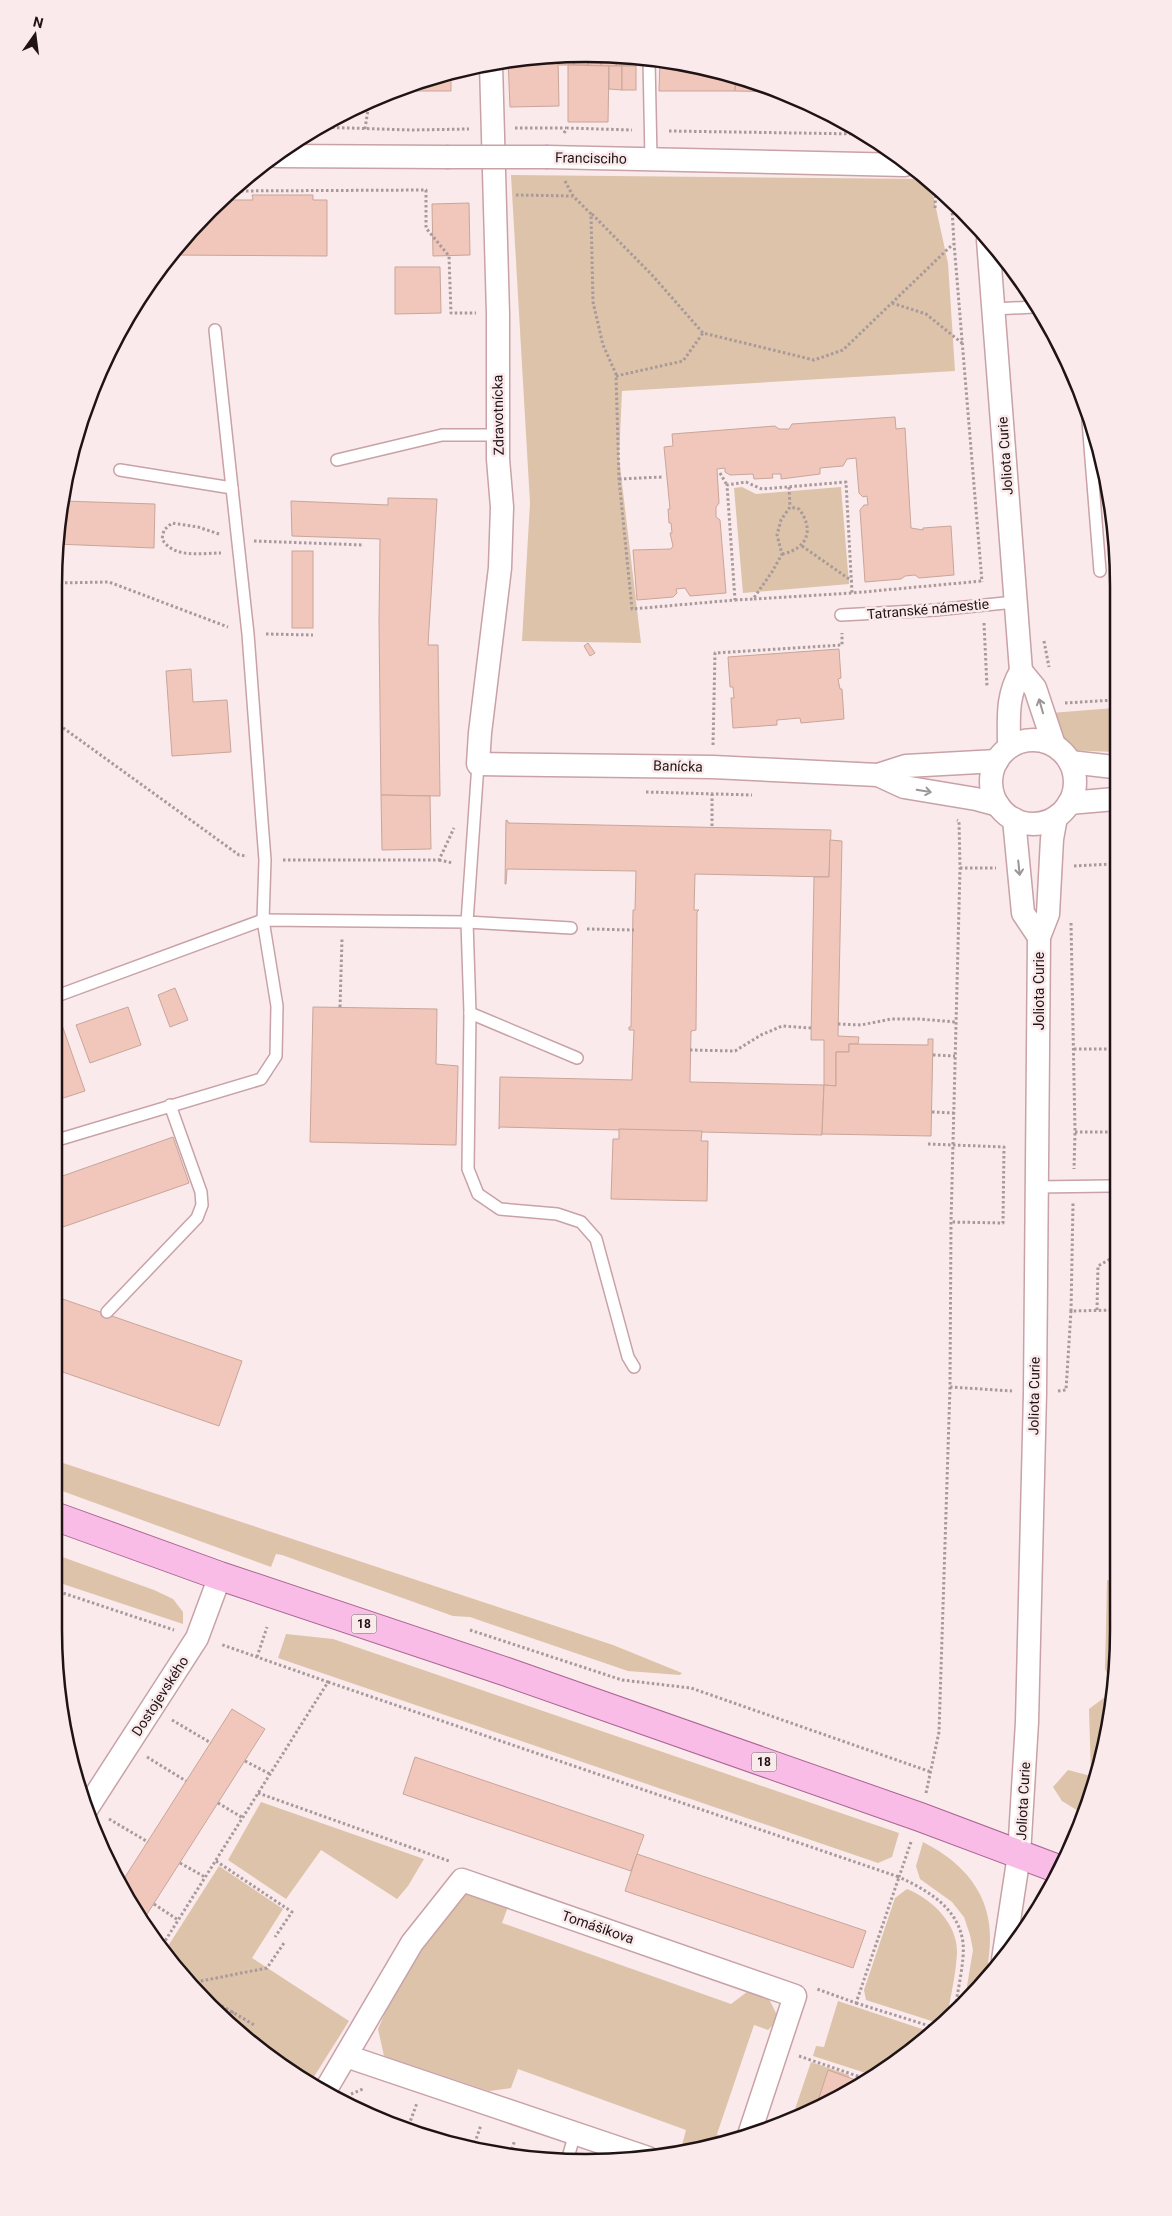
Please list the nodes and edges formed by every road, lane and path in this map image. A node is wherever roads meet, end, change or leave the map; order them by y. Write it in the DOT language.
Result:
graph roads {
  1 [pos="649,67"];
  2 [pos="491,72"];
  3 [pos="368,110"];
  4 [pos="336,128"];
  5 [pos="366,128"];
  6 [pos="474,128"];
  7 [pos="506,128"];
  8 [pos="567,128"];
  9 [pos="650,131"];
  10 [pos="849,134"];
  11 [pos="554,148"];
  12 [pos="288,156"];
  13 [pos="651,159"];
  14 [pos="896,165"];
  15 [pos="564,180"];
  16 [pos="242,191"];
  17 [pos="508,195"];
  18 [pos="573,196"];
  19 [pos="936,196"];
  20 [pos="935,208"];
  21 [pos="952,212"];
  22 [pos="591,214"];
  23 [pos="954,243"];
  24 [pos="989,252"];
  25 [pos="892,303"];
  26 [pos="1029,307"];
  27 [pos="994,309"];
  28 [pos="478,313"];
  29 [pos="215,330"];
  30 [pos="703,333"];
  31 [pos="962,344"];
  32 [pos="616,376"];
  33 [pos="498,435"];
  34 [pos="1090,444"];
  35 [pos="336,460"];
  36 [pos="120,470"];
  37 [pos="720,473"];
  38 [pos="662,477"];
  39 [pos="619,479"];
  40 [pos="727,485"];
  41 [pos="789,487"];
  42 [pos="232,488"];
  43 [pos="790,507"];
  44 [pos="802,546"];
  45 [pos="782,554"];
  46 [pos="1100,571"];
  47 [pos="852,581"];
  48 [pos="982,581"];
  49 [pos="62,583"];
  50 [pos="852,593"];
  51 [pos="753,599"];
  52 [pos="735,600"];
  53 [pos="1015,602"];
  54 [pos="984,605"];
  55 [pos="841,615"];
  56 [pos="248,634"];
  57 [pos="313,635"];
  58 [pos="1021,671"];
  59 [pos="988,690"];
  60 [pos="1110,700"];
  61 [pos="1063,703"];
  62 [pos="62,727"];
  63 [pos="1054,746"];
  64 [pos="1003,754"];
  65 [pos="1070,762"];
  66 [pos="478,764"];
  67 [pos="713,767"];
  68 [pos="1110,767"];
  69 [pos="878,775"];
  70 [pos="644,792"];
  71 [pos="712,795"];
  72 [pos="761,795"];
  73 [pos="1110,807"];
  74 [pos="1063,810"];
  75 [pos="1006,812"];
  76 [pos="952,817"];
  77 [pos="455,819"];
  78 [pos="712,826"];
  79 [pos="265,860"];
  80 [pos="1110,864"];
  81 [pos="960,868"];
  82 [pos="999,868"];
  83 [pos="1072,875"];
  84 [pos="1071,913"];
  85 [pos="263,920"];
  86 [pos="342,921"];
  87 [pos="467,922"];
  88 [pos="571,928"];
  89 [pos="634,930"];
  90 [pos="1039,937"];
  91 [pos="62,995"];
  92 [pos="340,1007"];
  93 [pos="470,1013"];
  94 [pos="956,1022"];
  95 [pos="838,1024"];
  96 [pos="811,1028"];
  97 [pos="1074,1049"];
  98 [pos="1110,1049"];
  99 [pos="690,1050"];
  100 [pos="933,1055"];
  101 [pos="955,1056"];
  102 [pos="576,1058"];
  103 [pos="170,1105"];
  104 [pos="932,1112"];
  105 [pos="954,1113"];
  106 [pos="1075,1132"];
  107 [pos="1110,1132"];
  108 [pos="62,1138"];
  109 [pos="928,1144"];
  110 [pos="954,1144"];
  111 [pos="1073,1186"];
  112 [pos="1110,1186"];
  113 [pos="1036,1187"];
  114 [pos="951,1222"];
  115 [pos="1110,1259"];
  116 [pos="1097,1310"];
  117 [pos="1071,1311"];
  118 [pos="107,1312"];
  119 [pos="634,1367"];
  120 [pos="62,1519"];
  121 [pos="220,1576"];
  122 [pos="62,1593"];
  123 [pos="267,1627"];
  124 [pos="468,1630"];
  125 [pos="177,1631"];
  126 [pos="217,1643"];
  127 [pos="257,1657"];
  128 [pos="328,1682"];
  129 [pos="170,1719"];
  130 [pos="210,1743"];
  131 [pos="146,1757"];
  132 [pos="245,1761"];
  133 [pos="931,1772"];
  134 [pos="270,1774"];
  135 [pos="186,1781"];
  136 [pos="258,1793"];
  137 [pos="218,1803"];
  138 [pos="96,1814"];
  139 [pos="920,1817"];
  140 [pos="243,1818"];
  141 [pos="148,1842"];
  142 [pos="1020,1855"];
  143 [pos="216,1861"];
  144 [pos="450,1861"];
  145 [pos="180,1863"];
  146 [pos="1053,1867"];
  147 [pos="205,1877"];
  148 [pos="899,1877"];
  149 [pos="154,1904"];
  150 [pos="178,1920"];
  151 [pos="275,1937"];
  152 [pos="165,1941"];
  153 [pos="1006,1942"];
  154 [pos="284,1943"];
  155 [pos="198,1982"];
  156 [pos="956,2000"];
  157 [pos="856,2003"];
  158 [pos="220,2004"];
  159 [pos="233,2011"];
  160 [pos="231,2014"];
  161 [pos="256,2026"];
  162 [pos="929,2026"];
  163 [pos="777,2049"];
  164 [pos="346,2056"];
  165 [pos="859,2076"];
  166 [pos="328,2085"];
  167 [pos="370,2092"];
  168 [pos="347,2096"];
  169 [pos="407,2104"];
  170 [pos="425,2110"];
  171 [pos="471,2125"];
  172 [pos="752,2127"];
  173 [pos="489,2131"];
  174 [pos="575,2134"];
  175 [pos="506,2137"];
  176 [pos="515,2140"];
  177 [pos="524,2143"];
  178 [pos="512,2148"];
  179 [pos="628,2151"];
  180 [pos="569,2153"];
  1 -- 9 [label="lane"];
  2 -- 33 [label="street, Zdravotnícka"];
  3 -- 5 [label="path"];
  4 -- 5 [label="path"];
  5 -- 6 [label="path"];
  7 -- 8 [label="path"];
  8 -- 9 [label="path"];
  8 -- 11 [label="path"];
  9 -- 10 [label="path"];
  9 -- 13 [label="lane"];
  11 -- 12 [label="street, Francisciho, bridge"];
  11 -- 13 [label="street, Francisciho"];
  13 -- 14 [label="street, Francisciho"];
  15 -- 18 [label="path"];
  16 -- 28 [label="path"];
  17 -- 18 [label="path"];
  18 -- 22 [label="path"];
  19 -- 20 [label="path"];
  21 -- 23 [label="path"];
  22 -- 30 [label="path"];
  22 -- 32 [label="path"];
  23 -- 25 [label="path"];
  23 -- 31 [label="path"];
  24 -- 27 [label="street, Joliota Curie"];
  25 -- 30 [label="path"];
  25 -- 31 [label="path"];
  26 -- 27 [label="lane"];
  27 -- 53 [label="street, Joliota Curie"];
  29 -- 42 [label="lane"];
  30 -- 32 [label="path"];
  31 -- 48 [label="path"];
  32 -- 39 [label="path"];
  33 -- 35 [label="lane"];
  33 -- 66 [label="street, Zdravotnícka"];
  34 -- 46 [label="lane"];
  36 -- 42 [label="lane"];
  37 -- 40 [label="path"];
  38 -- 39 [label="path"];
  39 -- 52 [label="path"];
  40 -- 41 [label="path"];
  40 -- 52 [label="path"];
  41 -- 43 [label="path"];
  41 -- 47 [label="path"];
  42 -- 56 [label="lane"];
  43 -- 44 [label="path"];
  43 -- 45 [label="path"];
  44 -- 45 [label="path"];
  44 -- 47 [label="path"];
  45 -- 51 [label="path"];
  47 -- 50 [label="path"];
  48 -- 50 [label="path"];
  48 -- 54 [label="path"];
  49 -- 56 [label="path"];
  50 -- 51 [label="path"];
  51 -- 52 [label="path"];
  53 -- 54 [label="lane, Tatranské námestie"];
  53 -- 58 [label="street, Joliota Curie"];
  54 -- 55 [label="lane, Tatranské námestie"];
  54 -- 59 [label="path"];
  55 -- 67 [label="path"];
  56 -- 57 [label="path"];
  56 -- 79 [label="lane"];
  63 -- 58 [label="street, one-way"];
  58 -- 64 [label="street, Joliota Curie"];
  60 -- 61 [label="path"];
  62 -- 79 [label="path"];
  63 -- 64 [label="street"];
  63 -- 65 [label="street"];
  64 -- 69 [label="street, Banícka"];
  64 -- 75 [label="street"];
  65 -- 68 [label="street"];
  65 -- 74 [label="street"];
  66 -- 67 [label="street, Banícka"];
  66 -- 87 [label="lane"];
  67 -- 69 [label="street, Banícka"];
  67 -- 71 [label="path"];
  69 -- 75 [label="street, Banícka, one-way"];
  70 -- 71 [label="path"];
  71 -- 72 [label="path"];
  71 -- 78 [label="path"];
  73 -- 74 [label="street"];
  74 -- 75 [label="street"];
  74 -- 90 [label="street, Joliota Curie"];
  75 -- 90 [label="street, Joliota Curie, one-way"];
  76 -- 81 [label="path"];
  77 -- 79 [label="path"];
  79 -- 85 [label="lane"];
  80 -- 83 [label="path"];
  81 -- 82 [label="path"];
  81 -- 94 [label="path"];
  84 -- 97 [label="path"];
  85 -- 86 [label="lane"];
  85 -- 91 [label="lane"];
  85 -- 103 [label="lane"];
  86 -- 87 [label="lane"];
  86 -- 92 [label="path"];
  87 -- 88 [label="lane"];
  87 -- 93 [label="lane"];
  88 -- 89 [label="path"];
  90 -- 113 [label="street, Joliota Curie"];
  93 -- 102 [label="lane"];
  93 -- 119 [label="lane"];
  94 -- 95 [label="path"];
  94 -- 101 [label="path"];
  96 -- 99 [label="path"];
  97 -- 98 [label="path"];
  97 -- 106 [label="path"];
  100 -- 101 [label="path"];
  101 -- 105 [label="path"];
  103 -- 108 [label="lane"];
  103 -- 118 [label="lane"];
  104 -- 105 [label="path"];
  105 -- 110 [label="path"];
  106 -- 107 [label="path"];
  106 -- 111 [label="path"];
  109 -- 110 [label="path"];
  110 -- 114 [label="path"];
  110 -- 114 [label="path"];
  111 -- 112 [label="lane"];
  111 -- 113 [label="lane"];
  111 -- 117 [label="path"];
  113 -- 142 [label="street, Joliota Curie"];
  114 -- 133 [label="path"];
  115 -- 116 [label="path"];
  120 -- 121 [label="main road, 18"];
  121 -- 138 [label="street, Dostojevského"];
  121 -- 139 [label="main road, 18"];
  122 -- 125 [label="path"];
  123 -- 127 [label="path"];
  124 -- 133 [label="path"];
  126 -- 127 [label="path"];
  127 -- 128 [label="path"];
  128 -- 134 [label="path"];
  128 -- 148 [label="path"];
  129 -- 130 [label="path"];
  131 -- 135 [label="path"];
  132 -- 134 [label="path"];
  133 -- 139 [label="path"];
  134 -- 136 [label="path"];
  136 -- 140 [label="path"];
  136 -- 144 [label="path"];
  137 -- 140 [label="path"];
  138 -- 141 [label="path"];
  139 -- 142 [label="main road, 18"];
  139 -- 148 [label="path"];
  140 -- 143 [label="path"];
  142 -- 146 [label="main road, 18"];
  142 -- 153 [label="street, Joliota Curie"];
  143 -- 147 [label="path"];
  143 -- 151 [label="path"];
  145 -- 147 [label="path"];
  147 -- 150 [label="path"];
  148 -- 156 [label="path"];
  149 -- 150 [label="path"];
  150 -- 152 [label="path"];
  154 -- 155 [label="path"];
  157 -- 162 [label="path"];
  158 -- 159 [label="path"];
  159 -- 160 [label="path"];
  159 -- 161 [label="path"];
  163 -- 164 [label="street, Tomášikova"];
  163 -- 165 [label="path"];
  163 -- 172 [label="street, Tomášikova"];
  164 -- 166 [label="street, Tomášikova"];
  164 -- 174 [label="street"];
  167 -- 168 [label="path"];
  169 -- 170 [label="path"];
  171 -- 173 [label="path"];
  174 -- 179 [label="street"];
  174 -- 180 [label="lane"];
  175 -- 176 [label="path"];
  176 -- 177 [label="path"];
  176 -- 178 [label="path"];
}
